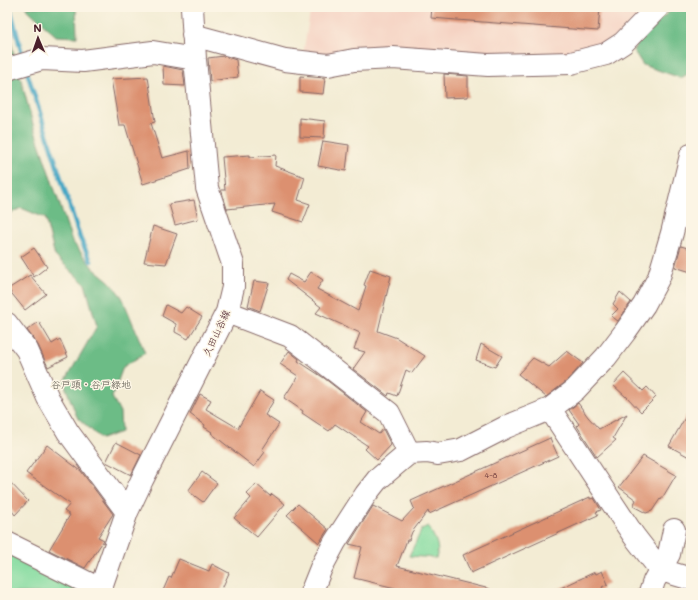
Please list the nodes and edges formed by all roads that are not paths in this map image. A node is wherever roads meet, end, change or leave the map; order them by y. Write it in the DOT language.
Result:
graph roads {
  1 [pos="192,7"];
  2 [pos="658,7"];
  3 [pos="193,35"];
  4 [pos="195,60"];
  5 [pos="7,70"];
  6 [pos="691,155"];
  7 [pos="227,312"];
  8 [pos="7,324"];
  9 [pos="550,409"];
  10 [pos="409,453"];
  11 [pos="127,512"];
  12 [pos="674,530"];
  13 [pos="7,543"];
  14 [pos="675,573"];
  15 [pos="100,591"];
  16 [pos="311,593"];
  17 [pos="650,593"];
  1 -- 3 [label="street, 久田山谷線"];
  2 -- 3 [label="street"];
  3 -- 4 [label="street, 久田山谷線"];
  4 -- 5 [label="street"];
  4 -- 7 [label="street, 久田山谷線"];
  6 -- 9 [label="street"];
  7 -- 10 [label="street"];
  7 -- 11 [label="street, 久田山谷線"];
  8 -- 11 [label="street"];
  9 -- 10 [label="street"];
  9 -- 14 [label="street"];
  10 -- 16 [label="street"];
  11 -- 15 [label="street, 久田山谷線"];
  12 -- 14 [label="street"];
  13 -- 15 [label="street"];
  14 -- 17 [label="street"];
}
